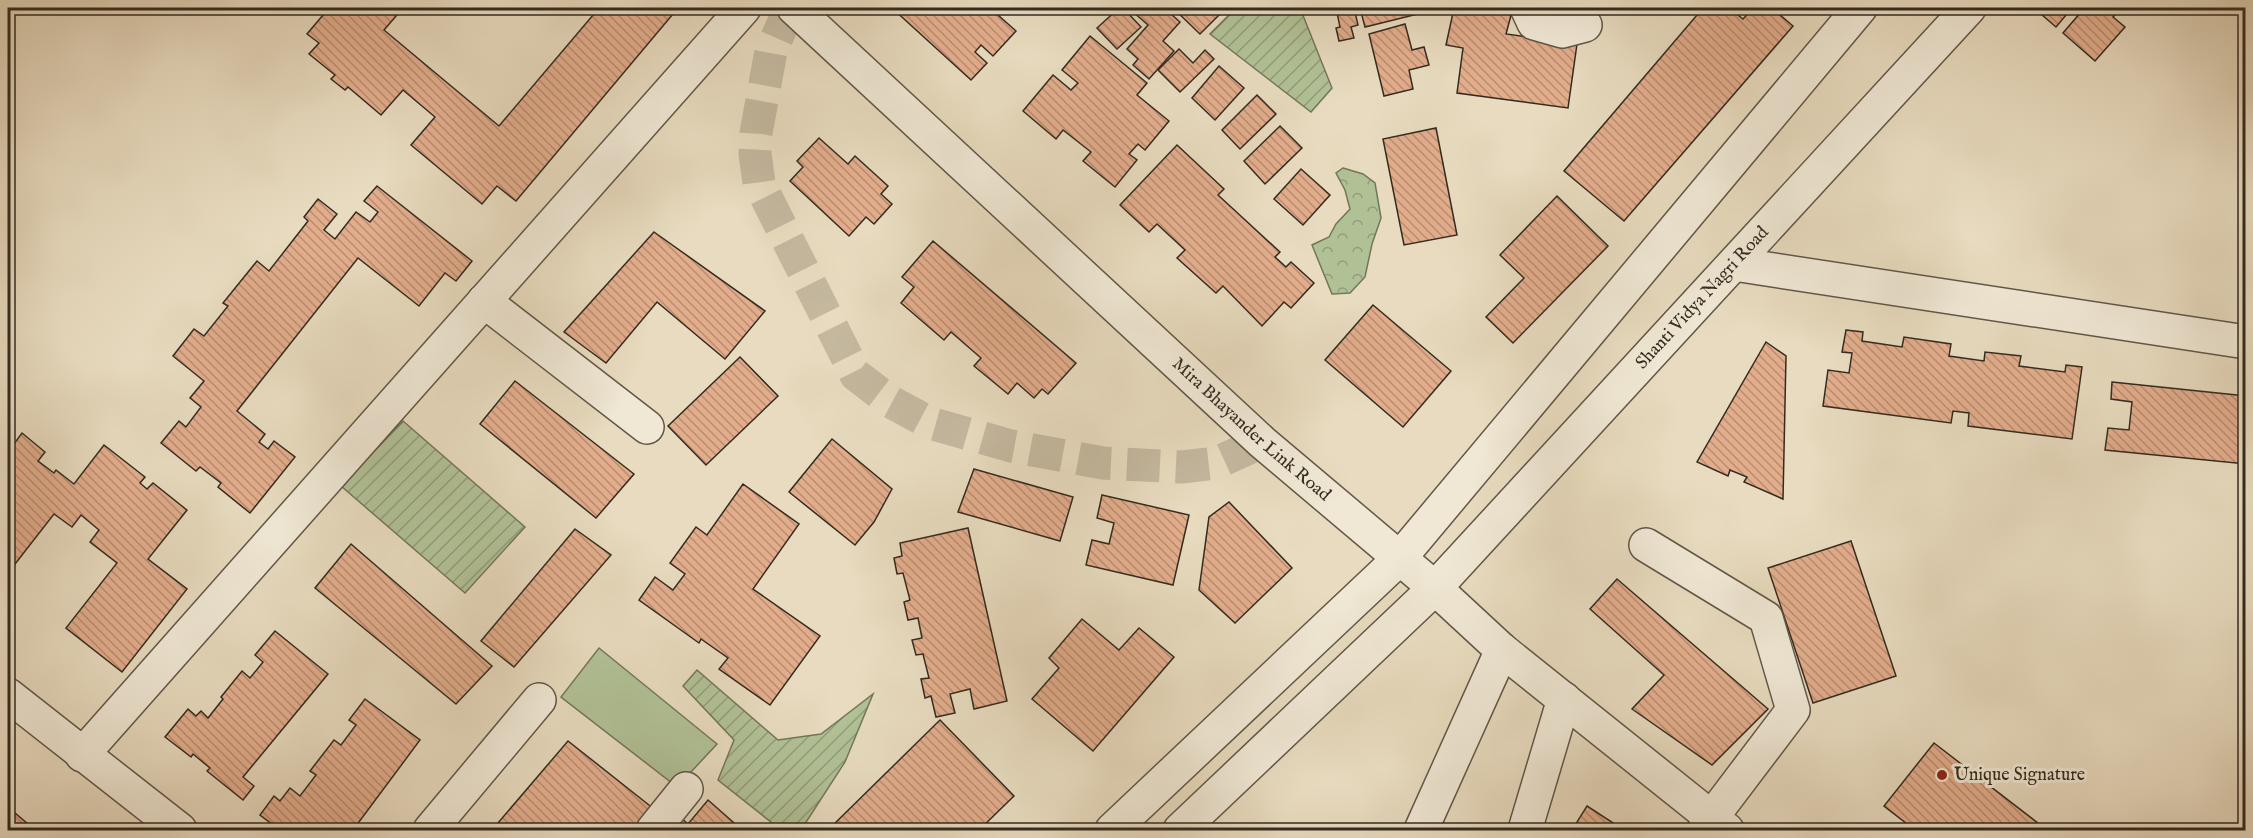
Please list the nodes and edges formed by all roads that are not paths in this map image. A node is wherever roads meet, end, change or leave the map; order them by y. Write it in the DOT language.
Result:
graph roads {
  1 [pos="744,8"];
  2 [pos="794,8"];
  3 [pos="1527,8"];
  4 [pos="1860,8"];
  5 [pos="1969,8"];
  6 [pos="1585,25"];
  7 [pos="1734,264"];
  8 [pos="484,301"];
  9 [pos="2246,342"];
  10 [pos="646,427"];
  11 [pos="1646,545"];
  12 [pos="1399,559"];
  13 [pos="1435,588"];
  14 [pos="1502,650"];
  15 [pos="8,695"];
  16 [pos="1564,699"];
  17 [pos="539,700"];
  18 [pos="1247,704"];
  19 [pos="1280,736"];
  20 [pos="82,755"];
  21 [pos="686,789"];
  22 [pos="1714,826"];
  23 [pos="180,831"];
  24 [pos="430,831"];
  25 [pos="653,831"];
  26 [pos="1112,831"];
  27 [pos="1180,831"];
  28 [pos="1421,831"];
  29 [pos="1525,831"];
  1 -- 8 [label="street"];
  2 -- 12 [label="street, Mira Bhayander Link Road"];
  3 -- 6 [label="street"];
  4 -- 12 [label="street"];
  5 -- 7 [label="street, Shanti Vidya Nagri Road"];
  7 -- 9 [label="street"];
  7 -- 13 [label="street, Shanti Vidya Nagri Road"];
  8 -- 10 [label="street"];
  8 -- 20 [label="street"];
  11 -- 22 [label="street"];
  12 -- 13 [label="street, Mira Bhayander Link Road"];
  12 -- 18 [label="street"];
  13 -- 14 [label="street, Mira Bhayander Link Road"];
  13 -- 19 [label="street, Shanti Vidya Nagri Road"];
  14 -- 16 [label="street, Mira Bhayander Link Road"];
  14 -- 28 [label="street"];
  15 -- 20 [label="street"];
  16 -- 22 [label="street, Mira Bhayander Link Road"];
  16 -- 29 [label="street"];
  17 -- 24 [label="street"];
  18 -- 19 [label="street"];
  18 -- 26 [label="street"];
  19 -- 27 [label="street, Shanti Vidya Nagri Road"];
  20 -- 23 [label="street"];
  21 -- 25 [label="street"];
}
